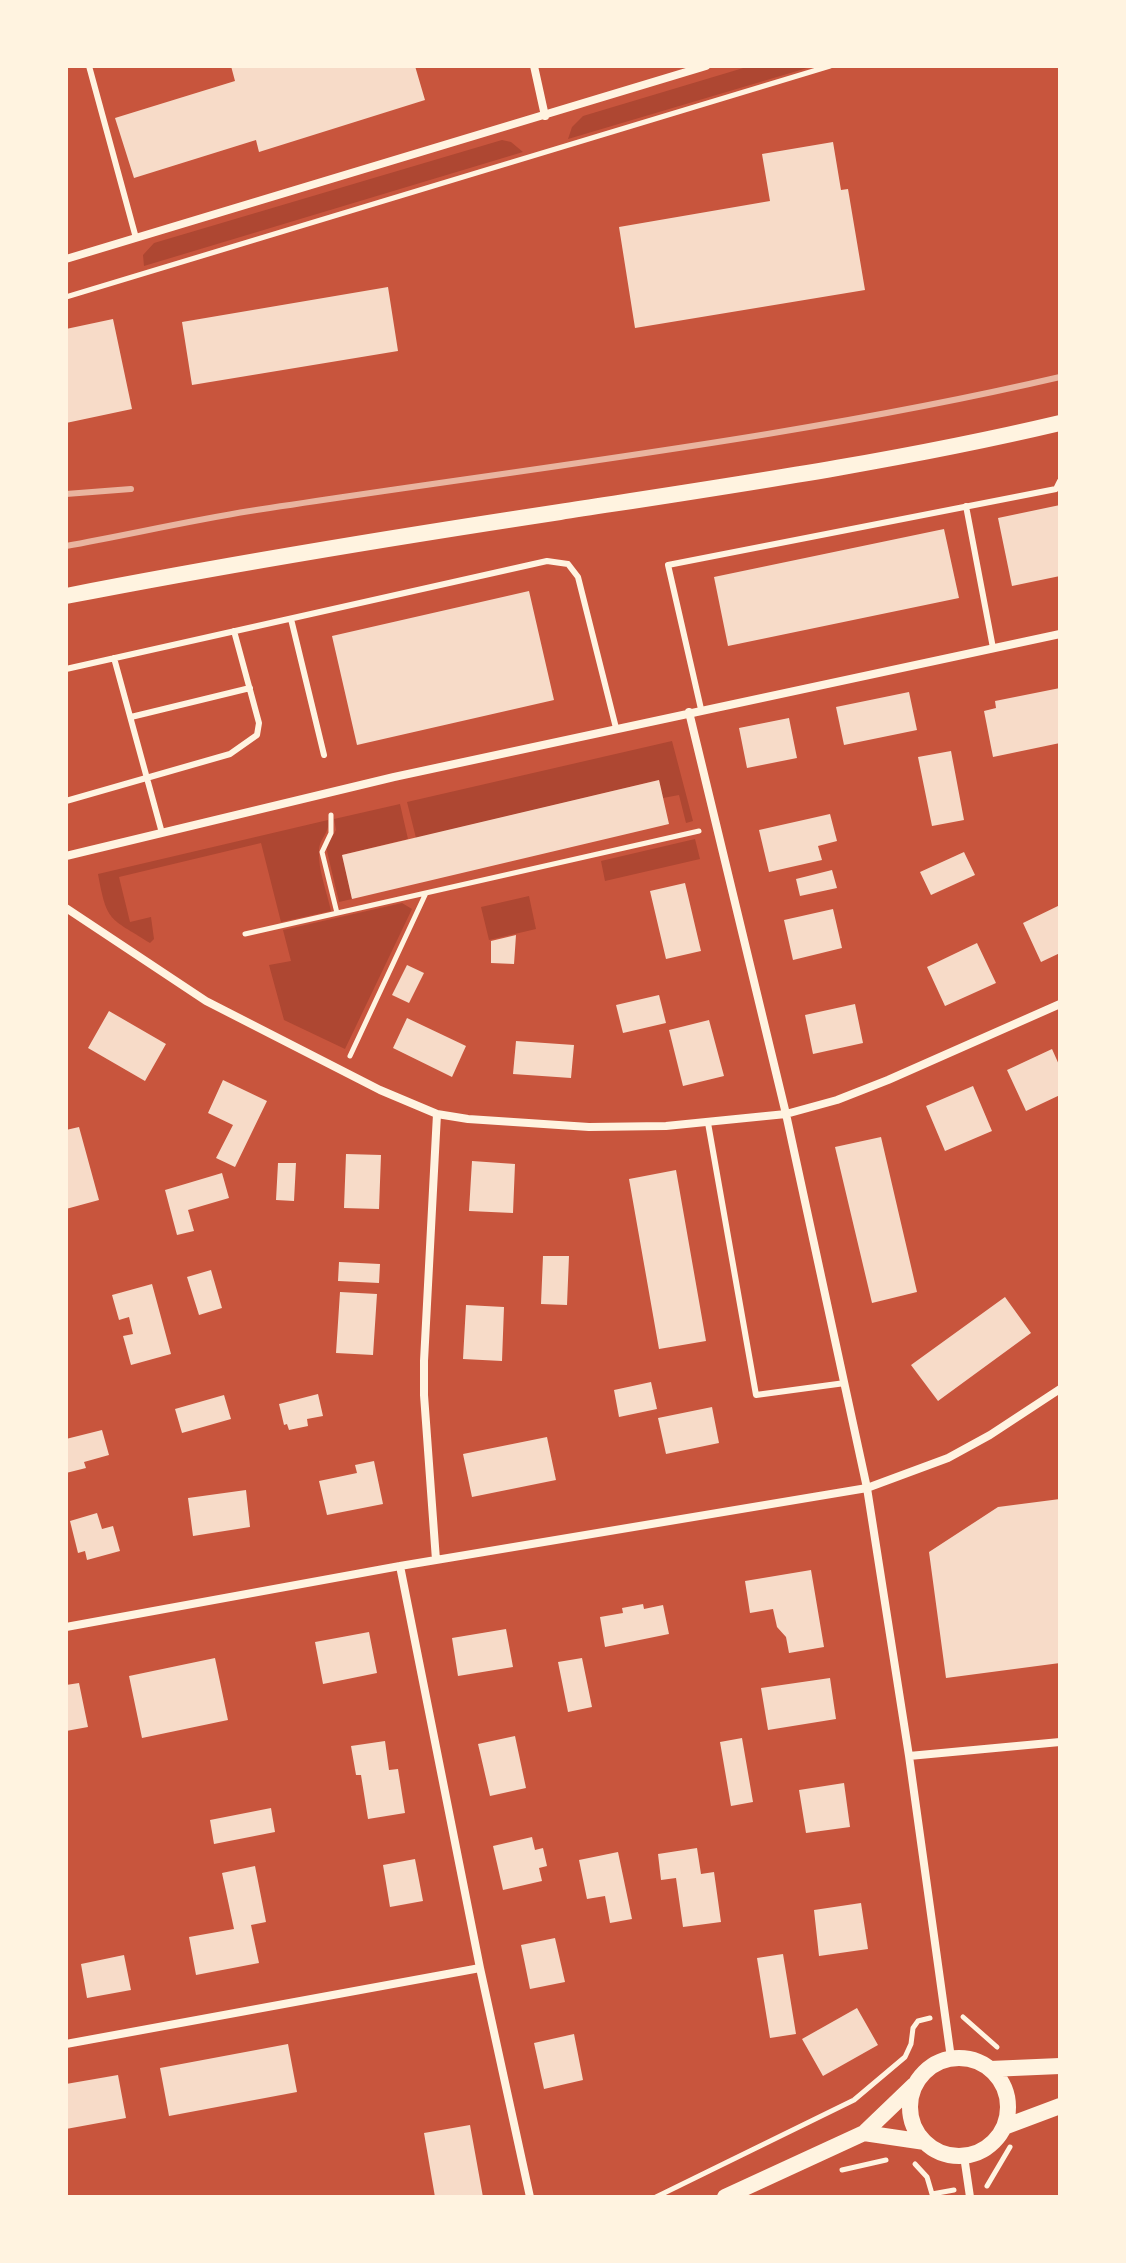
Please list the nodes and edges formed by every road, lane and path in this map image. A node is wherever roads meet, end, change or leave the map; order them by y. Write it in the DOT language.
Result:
graph roads {
  1 [pos="89,66"];
  2 [pos="534,66"];
  3 [pos="706,66"];
  4 [pos="830,66"];
  5 [pos="545,116"];
  6 [pos="136,238"];
  7 [pos="66,259"];
  8 [pos="66,297"];
  9 [pos="1060,423"];
  10 [pos="1060,481"];
  11 [pos="966,506"];
  12 [pos="66,596"];
  13 [pos="291,619"];
  14 [pos="234,631"];
  15 [pos="1060,634"];
  16 [pos="993,648"];
  17 [pos="114,658"];
  18 [pos="66,669"];
  19 [pos="250,688"];
  20 [pos="701,709"];
  21 [pos="689,712"];
  22 [pos="131,717"];
  23 [pos="616,728"];
  24 [pos="324,755"];
  25 [pos="147,778"];
  26 [pos="66,801"];
  27 [pos="331,815"];
  28 [pos="699,831"];
  29 [pos="162,833"];
  30 [pos="66,856"];
  31 [pos="426,893"];
  32 [pos="66,908"];
  33 [pos="337,913"];
  34 [pos="245,934"];
  35 [pos="1060,1004"];
  36 [pos="349,1057"];
  37 [pos="437,1114"];
  38 [pos="786,1114"];
  39 [pos="708,1123"];
  40 [pos="845,1383"];
  41 [pos="1060,1389"];
  42 [pos="867,1488"];
  43 [pos="436,1560"];
  44 [pos="400,1566"];
  45 [pos="66,1627"];
  46 [pos="1060,1742"];
  47 [pos="909,1756"];
  48 [pos="480,1968"];
  49 [pos="945,2015"];
  50 [pos="66,2044"];
  51 [pos="1004,2052"];
  52 [pos="951,2058"];
  53 [pos="1060,2066"];
  54 [pos="990,2069"];
  55 [pos="917,2082"];
  56 [pos="1060,2106"];
  57 [pos="1004,2127"];
  58 [pos="864,2133"];
  59 [pos="925,2142"];
  60 [pos="964,2156"];
  61 [pos="530,2197"];
  62 [pos="656,2197"];
  63 [pos="725,2197"];
  64 [pos="970,2197"];
  1 -- 6 [label="lane"];
  2 -- 5 [label="street"];
  3 -- 5 [label="street"];
  4 -- 8 [label="path"];
  5 -- 6 [label="street"];
  6 -- 7 [label="street"];
  9 -- 12 [label="main road"];
  10 -- 11 [label="lane"];
  11 -- 16 [label="lane"];
  11 -- 20 [label="lane"];
  13 -- 14 [label="lane"];
  13 -- 23 [label="lane"];
  13 -- 24 [label="lane"];
  14 -- 17 [label="lane"];
  14 -- 19 [label="lane"];
  15 -- 16 [label="street"];
  16 -- 20 [label="street"];
  17 -- 18 [label="lane"];
  17 -- 22 [label="lane"];
  19 -- 22 [label="lane"];
  19 -- 25 [label="lane"];
  20 -- 21 [label="street"];
  21 -- 23 [label="street"];
  21 -- 38 [label="street"];
  22 -- 25 [label="lane"];
  23 -- 29 [label="street"];
  25 -- 26 [label="lane"];
  25 -- 29 [label="lane"];
  27 -- 33 [label="path"];
  28 -- 31 [label="path"];
  29 -- 30 [label="street"];
  31 -- 33 [label="path"];
  31 -- 36 [label="path"];
  32 -- 37 [label="street"];
  33 -- 34 [label="path"];
  35 -- 38 [label="street"];
  37 -- 39 [label="street"];
  37 -- 43 [label="street"];
  38 -- 39 [label="street"];
  38 -- 40 [label="street"];
  39 -- 40 [label="lane"];
  40 -- 42 [label="street"];
  41 -- 42 [label="street"];
  42 -- 43 [label="street"];
  42 -- 47 [label="street"];
  43 -- 44 [label="street"];
  44 -- 45 [label="street"];
  44 -- 48 [label="street"];
  46 -- 47 [label="street"];
  47 -- 49 [label="street"];
  48 -- 50 [label="street"];
  48 -- 61 [label="street"];
  49 -- 51 [label="path"];
  49 -- 52 [label="street"];
  49 -- 62 [label="path"];
  52 -- 54 [label="main road"];
  52 -- 55 [label="main road"];
  53 -- 54 [label="main road"];
  54 -- 57 [label="main road"];
  55 -- 58 [label="main road"];
  55 -- 59 [label="main road"];
  56 -- 57 [label="main road"];
  57 -- 60 [label="main road"];
  58 -- 59 [label="main road"];
  58 -- 63 [label="main road"];
  59 -- 60 [label="main road"];
  60 -- 64 [label="street"];
}
